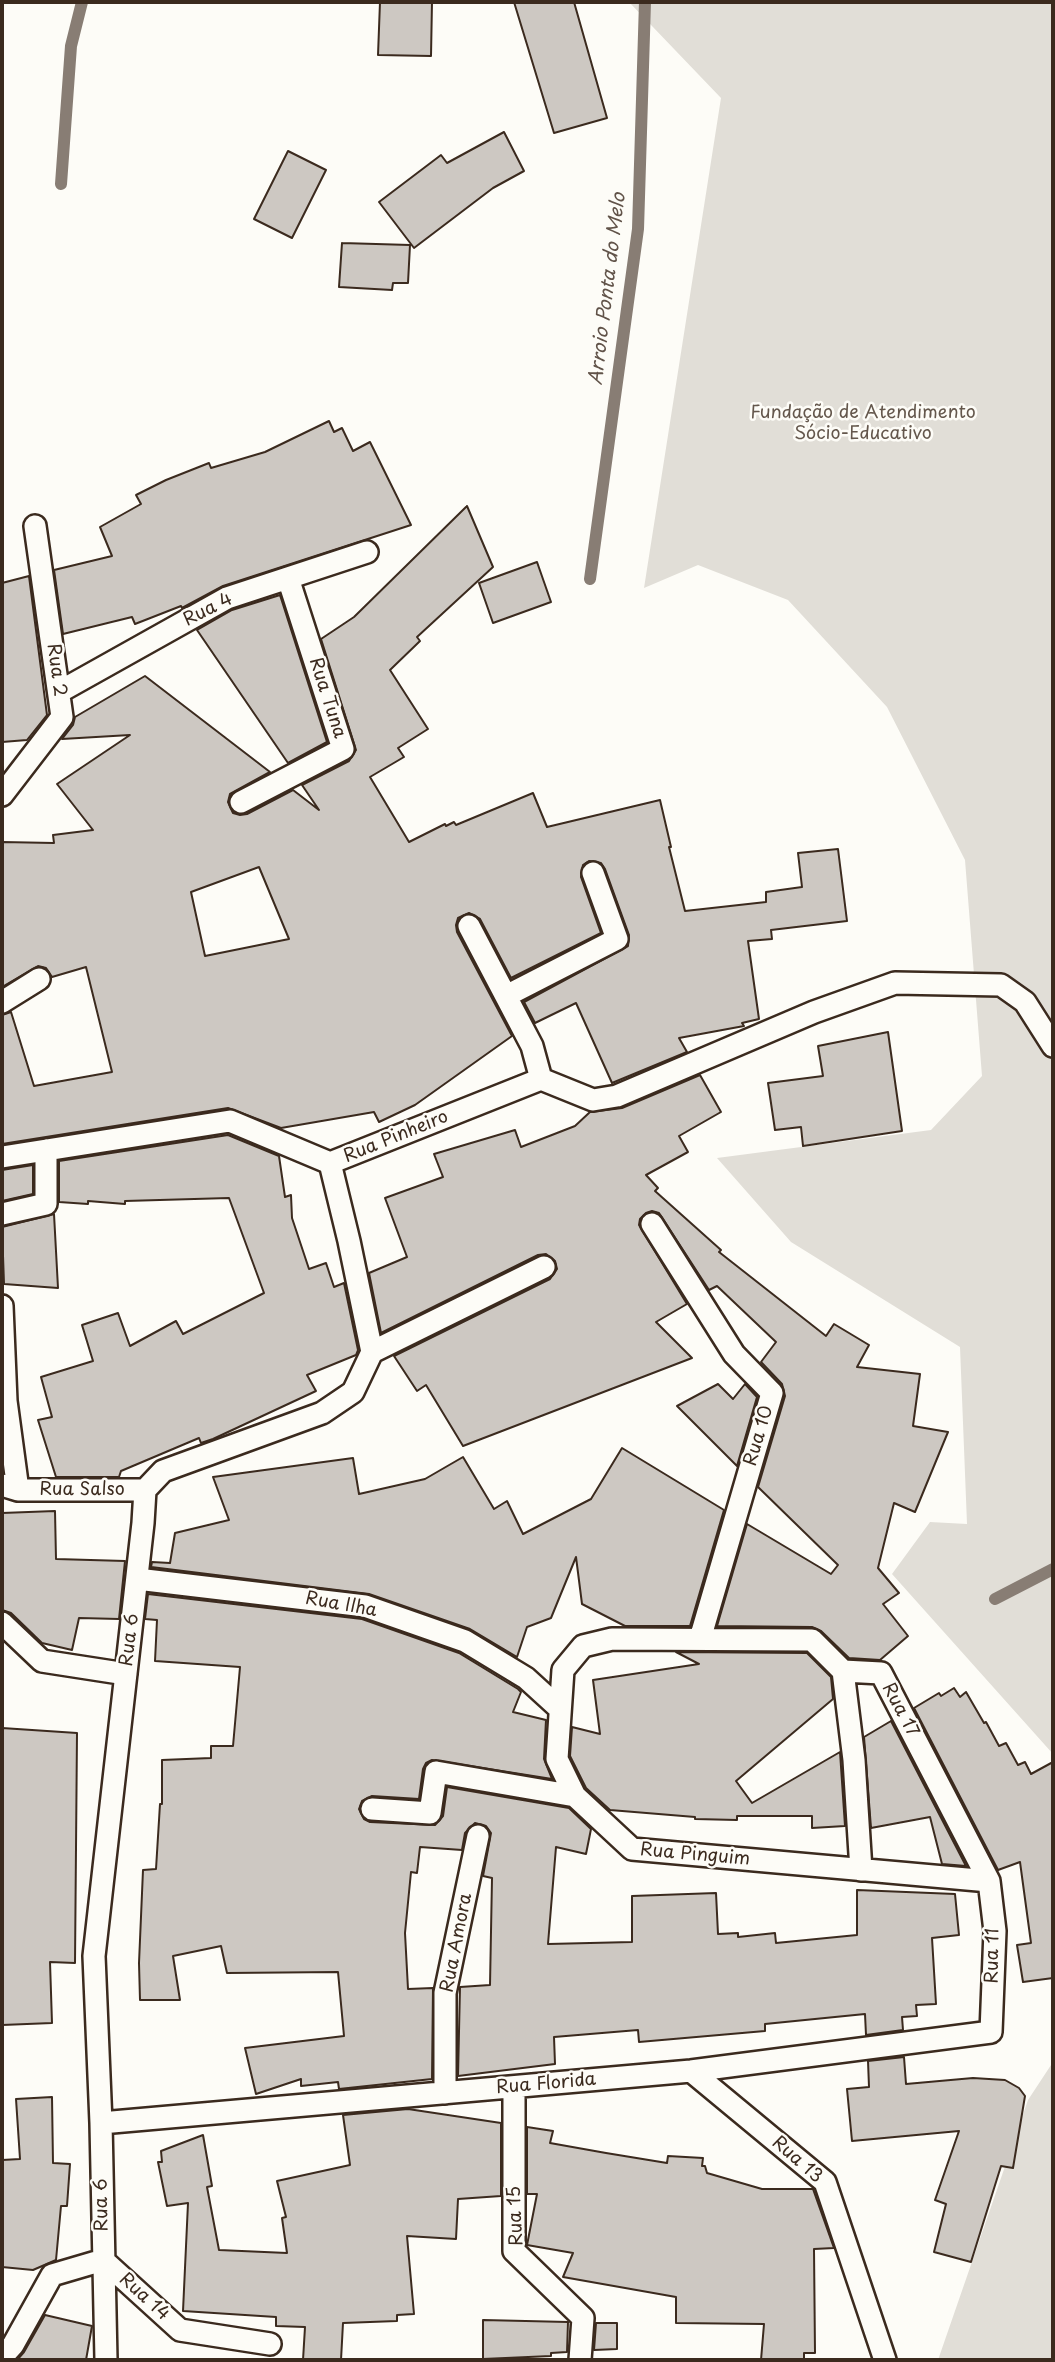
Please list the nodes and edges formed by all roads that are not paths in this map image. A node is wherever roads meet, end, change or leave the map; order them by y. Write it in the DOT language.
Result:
graph roads {
  1 [pos="35,526"];
  2 [pos="367,552"];
  3 [pos="288,578"];
  4 [pos="60,692"];
  5 [pos="2,795"];
  6 [pos="241,802"];
  7 [pos="593,873"];
  8 [pos="469,926"];
  9 [pos="39,979"];
  10 [pos="506,996"];
  11 [pos="2,1002"];
  12 [pos="1053,1046"];
  13 [pos="541,1079"];
  14 [pos="46,1150"];
  15 [pos="2,1157"];
  16 [pos="330,1163"];
  17 [pos="2,1214"];
  18 [pos="652,1224"];
  19 [pos="544,1267"];
  20 [pos="2,1306"];
  21 [pos="372,1352"];
  22 [pos="10,1488"];
  23 [pos="145,1490"];
  24 [pos="137,1579"];
  25 [pos="2,1623"];
  26 [pos="700,1639"];
  27 [pos="843,1671"];
  28 [pos="126,1674"];
  29 [pos="559,1709"];
  30 [pos="575,1796"];
  31 [pos="372,1809"];
  32 [pos="478,1836"];
  33 [pos="861,1870"];
  34 [pos="989,1881"];
  35 [pos="991,2032"];
  36 [pos="691,2071"];
  37 [pos="514,2087"];
  38 [pos="445,2093"];
  39 [pos="101,2123"];
  40 [pos="103,2260"];
  41 [pos="270,2344"];
  42 [pos="2,2357"];
  43 [pos="106,2360"];
  44 [pos="583,2360"];
  45 [pos="885,2360"];
  1 -- 4 [label="lane, Rua 2"];
  2 -- 3 [label="lane, Rua 4"];
  3 -- 4 [label="lane, Rua 4"];
  3 -- 6 [label="lane, Rua Tuna"];
  4 -- 5 [label="lane, Rua 2"];
  7 -- 10 [label="lane"];
  8 -- 10 [label="lane"];
  9 -- 11 [label="lane"];
  10 -- 13 [label="lane"];
  12 -- 13 [label="lane"];
  13 -- 16 [label="lane, Rua Pinheiro"];
  14 -- 15 [label="lane, Rua Pinheiro"];
  14 -- 16 [label="lane, Rua Pinheiro"];
  14 -- 17 [label="lane"];
  16 -- 21 [label="lane"];
  18 -- 26 [label="lane, Rua 10"];
  19 -- 21 [label="lane"];
  20 -- 22 [label="lane, Rua Salso"];
  21 -- 23 [label="lane"];
  22 -- 23 [label="lane, Rua Salso"];
  23 -- 24 [label="lane, Rua 6"];
  24 -- 28 [label="lane, Rua 6"];
  24 -- 29 [label="lane, Rua Ilha"];
  25 -- 28 [label="lane"];
  26 -- 27 [label="lane"];
  26 -- 29 [label="lane, Rua Pinguim"];
  27 -- 33 [label="lane"];
  27 -- 34 [label="lane, Rua 17"];
  28 -- 39 [label="lane, Rua 6"];
  29 -- 30 [label="lane, Rua Pinguim"];
  30 -- 31 [label="lane"];
  30 -- 33 [label="lane, Rua Pinguim"];
  32 -- 38 [label="lane, Rua Amora"];
  33 -- 34 [label="lane, Rua Pinguim"];
  34 -- 35 [label="lane, Rua 11"];
  35 -- 36 [label="lane, Rua Florida"];
  36 -- 37 [label="lane, Rua Florida"];
  36 -- 45 [label="lane, Rua 13"];
  37 -- 38 [label="lane, Rua Florida"];
  37 -- 44 [label="lane, Rua 15"];
  38 -- 39 [label="lane, Rua Florida"];
  39 -- 40 [label="lane, Rua 6"];
  40 -- 41 [label="lane, Rua 14"];
  40 -- 42 [label="lane"];
  40 -- 43 [label="lane, Rua 6"];
}
